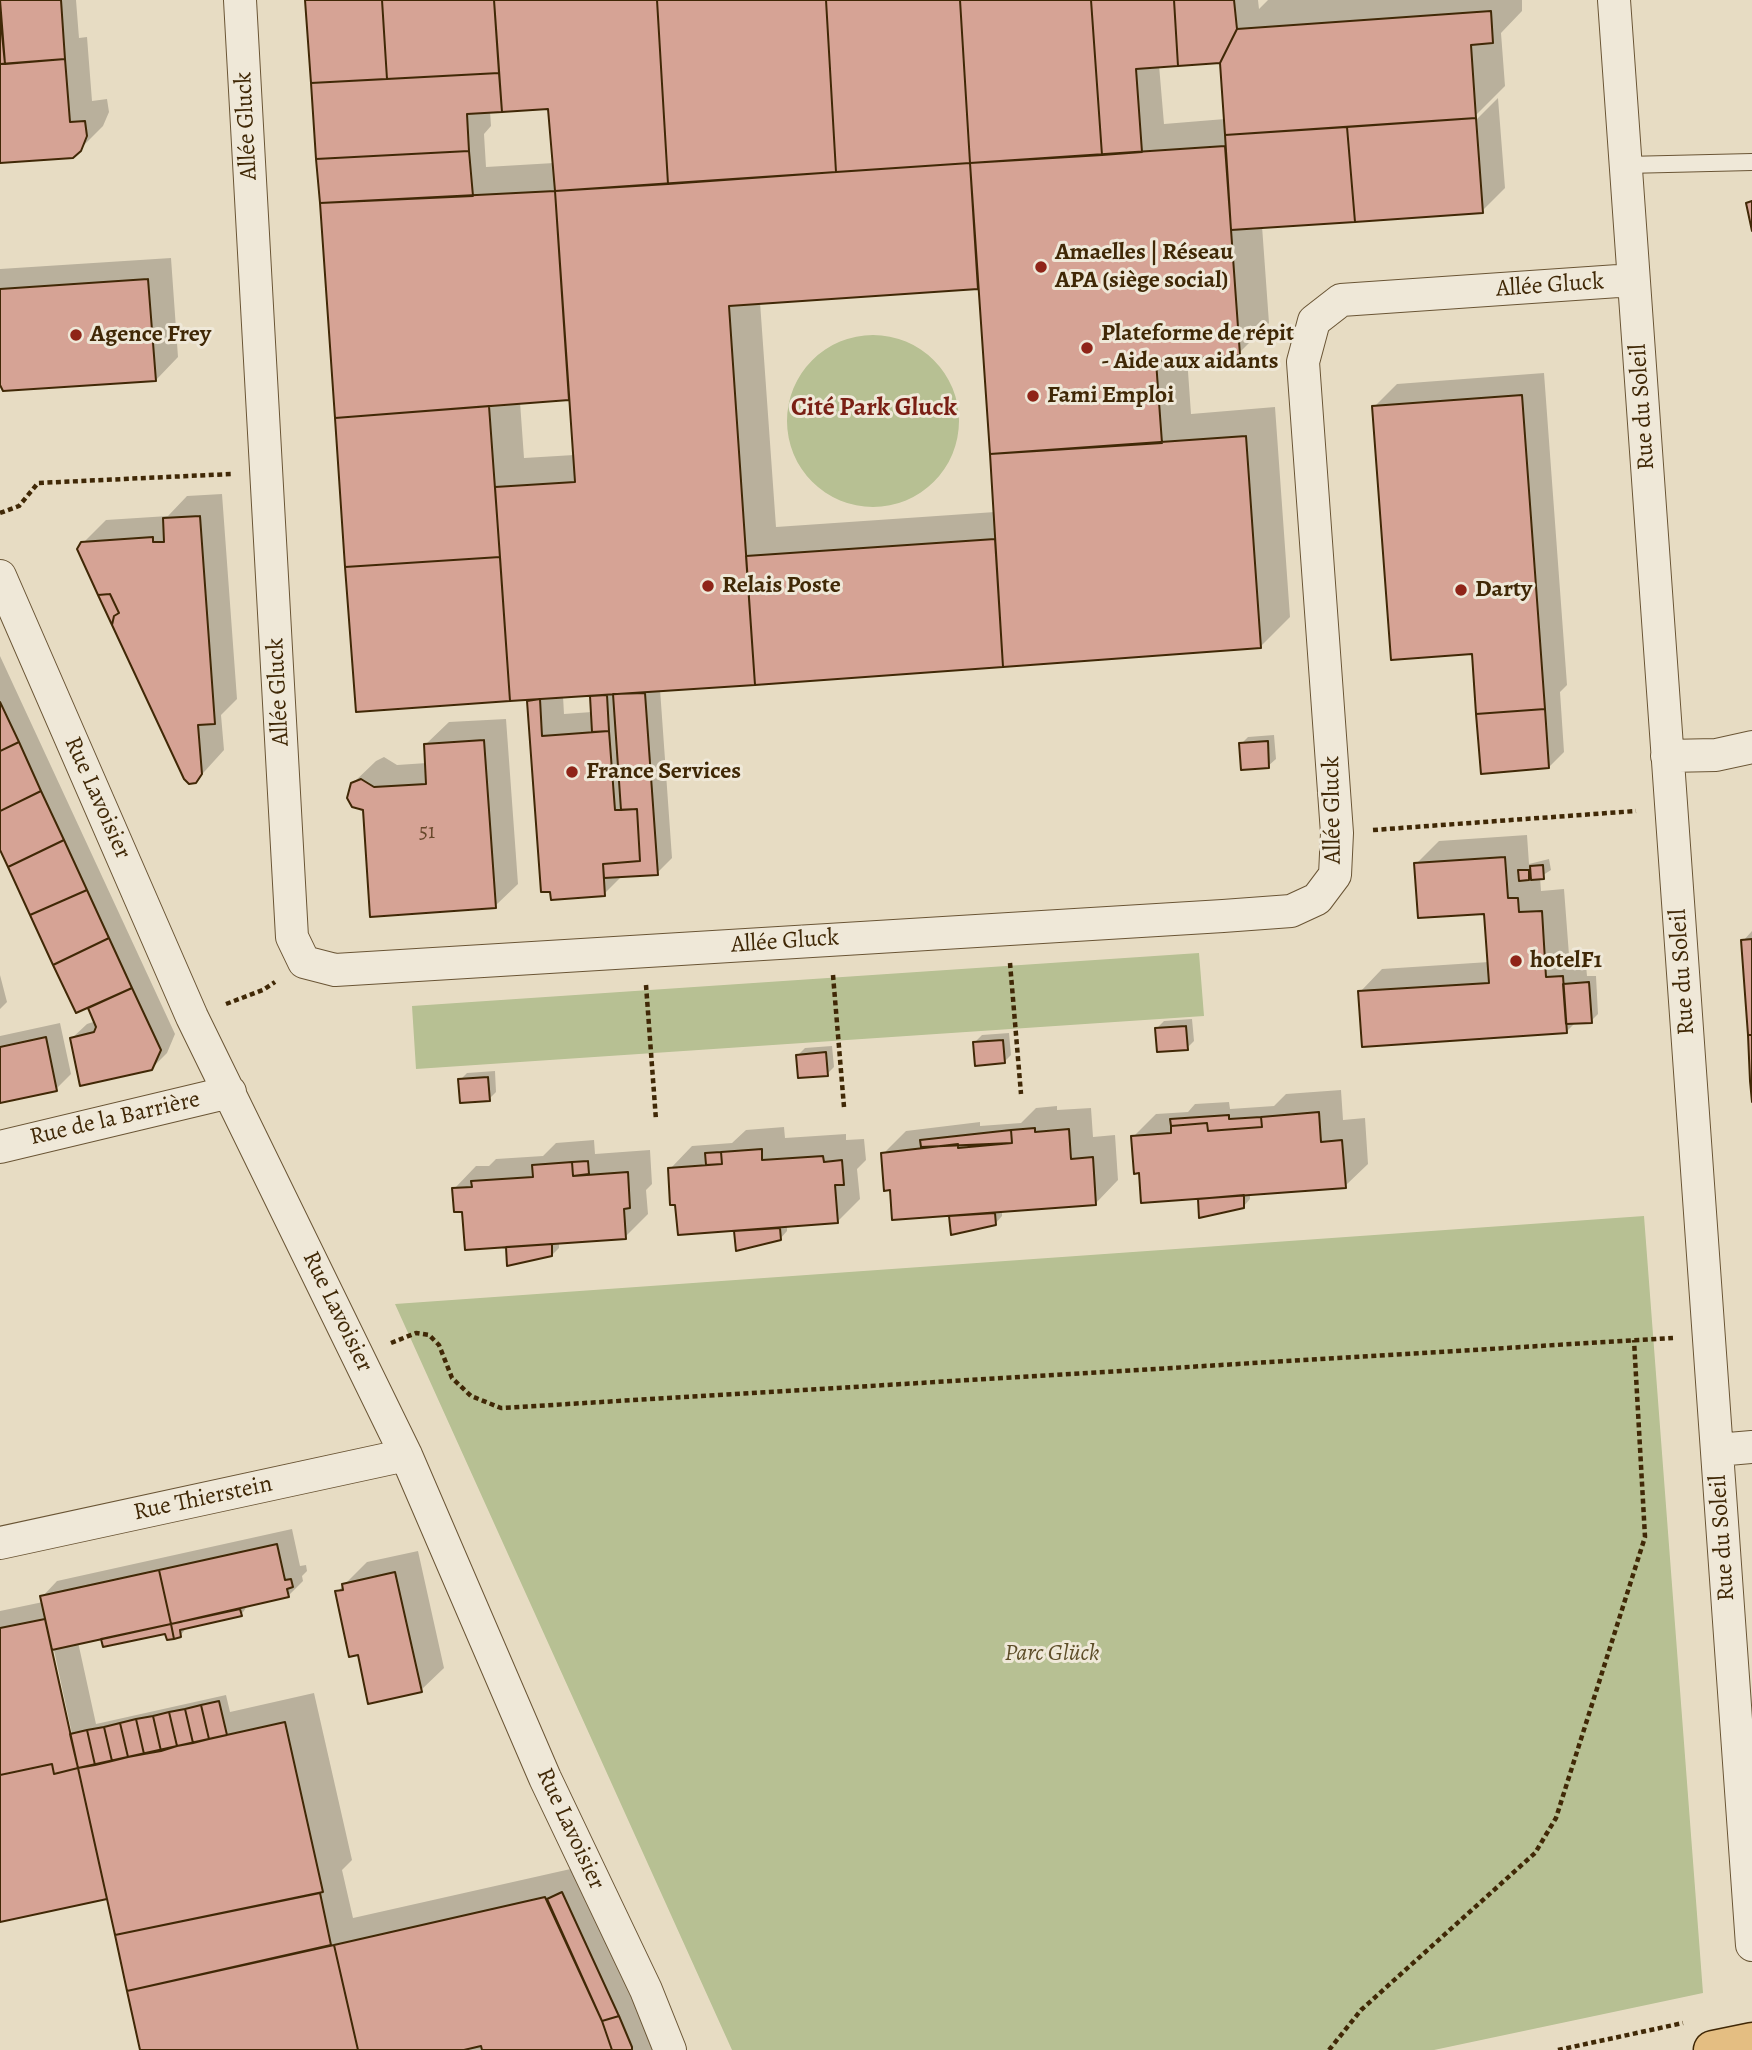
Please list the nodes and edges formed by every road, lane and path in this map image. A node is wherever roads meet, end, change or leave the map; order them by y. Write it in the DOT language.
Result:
graph roads {
  1 [pos="240,0"];
  2 [pos="1614,0"];
  3 [pos="1752,162"];
  4 [pos="1626,165"];
  5 [pos="1633,280"];
  6 [pos="267,473"];
  7 [pos="0,513"];
  8 [pos="0,576"];
  9 [pos="1752,747"];
  10 [pos="1667,756"];
  11 [pos="1671,808"];
  12 [pos="1337,833"];
  13 [pos="1007,928"];
  14 [pos="830,939"];
  15 [pos="643,952"];
  16 [pos="304,962"];
  17 [pos="192,1017"];
  18 [pos="230,1092"];
  19 [pos="1021,1094"];
  20 [pos="844,1107"];
  21 [pos="656,1121"];
  22 [pos="0,1147"];
  23 [pos="1709,1336"];
  24 [pos="1633,1340"];
  25 [pos="359,1357"];
  26 [pos="1752,1447"];
  27 [pos="1717,1450"];
  28 [pos="406,1455"];
  29 [pos="0,1543"];
  30 [pos="1752,1945"];
  31 [pos="1687,2022"];
  32 [pos="1752,2042"];
  33 [pos="670,2050"];
  34 [pos="1329,2050"];
  35 [pos="1558,2050"];
  36 [pos="1713,2050"];
  1 -- 6 [label="street, Allée Gluck"];
  2 -- 4 [label="street, Rue du Soleil"];
  3 -- 4 [label="lane"];
  4 -- 5 [label="street, Rue du Soleil"];
  5 -- 10 [label="street, Rue du Soleil"];
  5 -- 12 [label="street, Allée Gluck"];
  6 -- 7 [label="path"];
  6 -- 16 [label="street, Allée Gluck"];
  8 -- 17 [label="street, Rue Lavoisier"];
  9 -- 10 [label="street"];
  10 -- 11 [label="street, Rue du Soleil"];
  11 -- 12 [label="path"];
  11 -- 23 [label="street, Rue du Soleil"];
  12 -- 13 [label="street, Allée Gluck"];
  13 -- 14 [label="street, Allée Gluck"];
  13 -- 19 [label="path"];
  14 -- 15 [label="street, Allée Gluck"];
  14 -- 20 [label="path"];
  15 -- 16 [label="street, Allée Gluck"];
  15 -- 21 [label="path"];
  16 -- 17 [label="path"];
  17 -- 18 [label="street, Rue Lavoisier"];
  18 -- 22 [label="street, Rue de la Barrière"];
  18 -- 25 [label="street, Rue Lavoisier"];
  23 -- 24 [label="path"];
  23 -- 27 [label="street, Rue du Soleil"];
  24 -- 25 [label="path"];
  24 -- 34 [label="path"];
  25 -- 28 [label="street, Rue Lavoisier"];
  26 -- 27 [label="street"];
  27 -- 30 [label="street, Rue du Soleil"];
  28 -- 29 [label="street, Rue Thierstein"];
  28 -- 33 [label="street, Rue Lavoisier"];
  31 -- 35 [label="path"];
  32 -- 36 [label="main road"];
}
